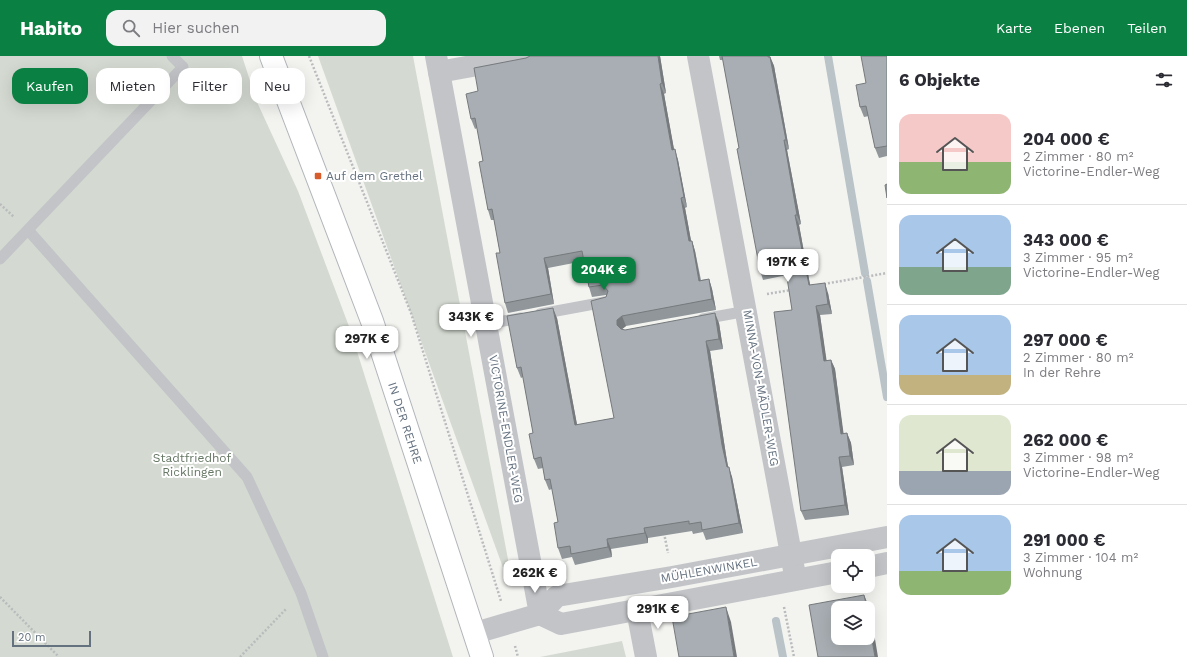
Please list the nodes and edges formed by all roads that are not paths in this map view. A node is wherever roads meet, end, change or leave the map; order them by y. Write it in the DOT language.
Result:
graph roads {
  1 [pos="172,56"];
  2 [pos="271,56"];
  3 [pos="527,56"];
  4 [pos="698,56"];
  5 [pos="437,64"];
  6 [pos="28,230"];
  7 [pos="0,259"];
  8 [pos="605,302"];
  9 [pos="746,305"];
  10 [pos="694,320"];
  11 [pos="486,324"];
  12 [pos="887,538"];
  13 [pos="791,555"];
  14 [pos="887,563"];
  15 [pos="875,566"];
  16 [pos="831,573"];
  17 [pos="788,581"];
  18 [pos="637,610"];
  19 [pos="540,614"];
  20 [pos="475,633"];
  21 [pos="323,657"];
  22 [pos="482,657"];
  23 [pos="646,657"];
  1 -- 6 [label="lane"];
  2 -- 20 [label="street, IN DER REHRE"];
  3 -- 5 [label="street"];
  4 -- 9 [label="street, MINNA-VON-MÄDLER-WEG"];
  5 -- 11 [label="street, VICTORINE-ENDLER-WEG"];
  6 -- 7 [label="lane"];
  6 -- 21 [label="lane"];
  8 -- 11 [label="lane"];
  9 -- 10 [label="lane"];
  9 -- 13 [label="street, MINNA-VON-MÄDLER-WEG"];
  11 -- 19 [label="street, VICTORINE-ENDLER-WEG"];
  12 -- 13 [label="street, MÜHLENWINKEL"];
  13 -- 17 [label="street"];
  13 -- 19 [label="street, MÜHLENWINKEL"];
  14 -- 15 [label="street"];
  16 -- 17 [label="street, MÜHLENWINKEL"];
  17 -- 18 [label="street, MÜHLENWINKEL"];
  18 -- 19 [label="street, MÜHLENWINKEL"];
  18 -- 23 [label="street"];
  19 -- 20 [label="street, MÜHLENWINKEL"];
  20 -- 22 [label="street, IN DER REHRE"];
}
